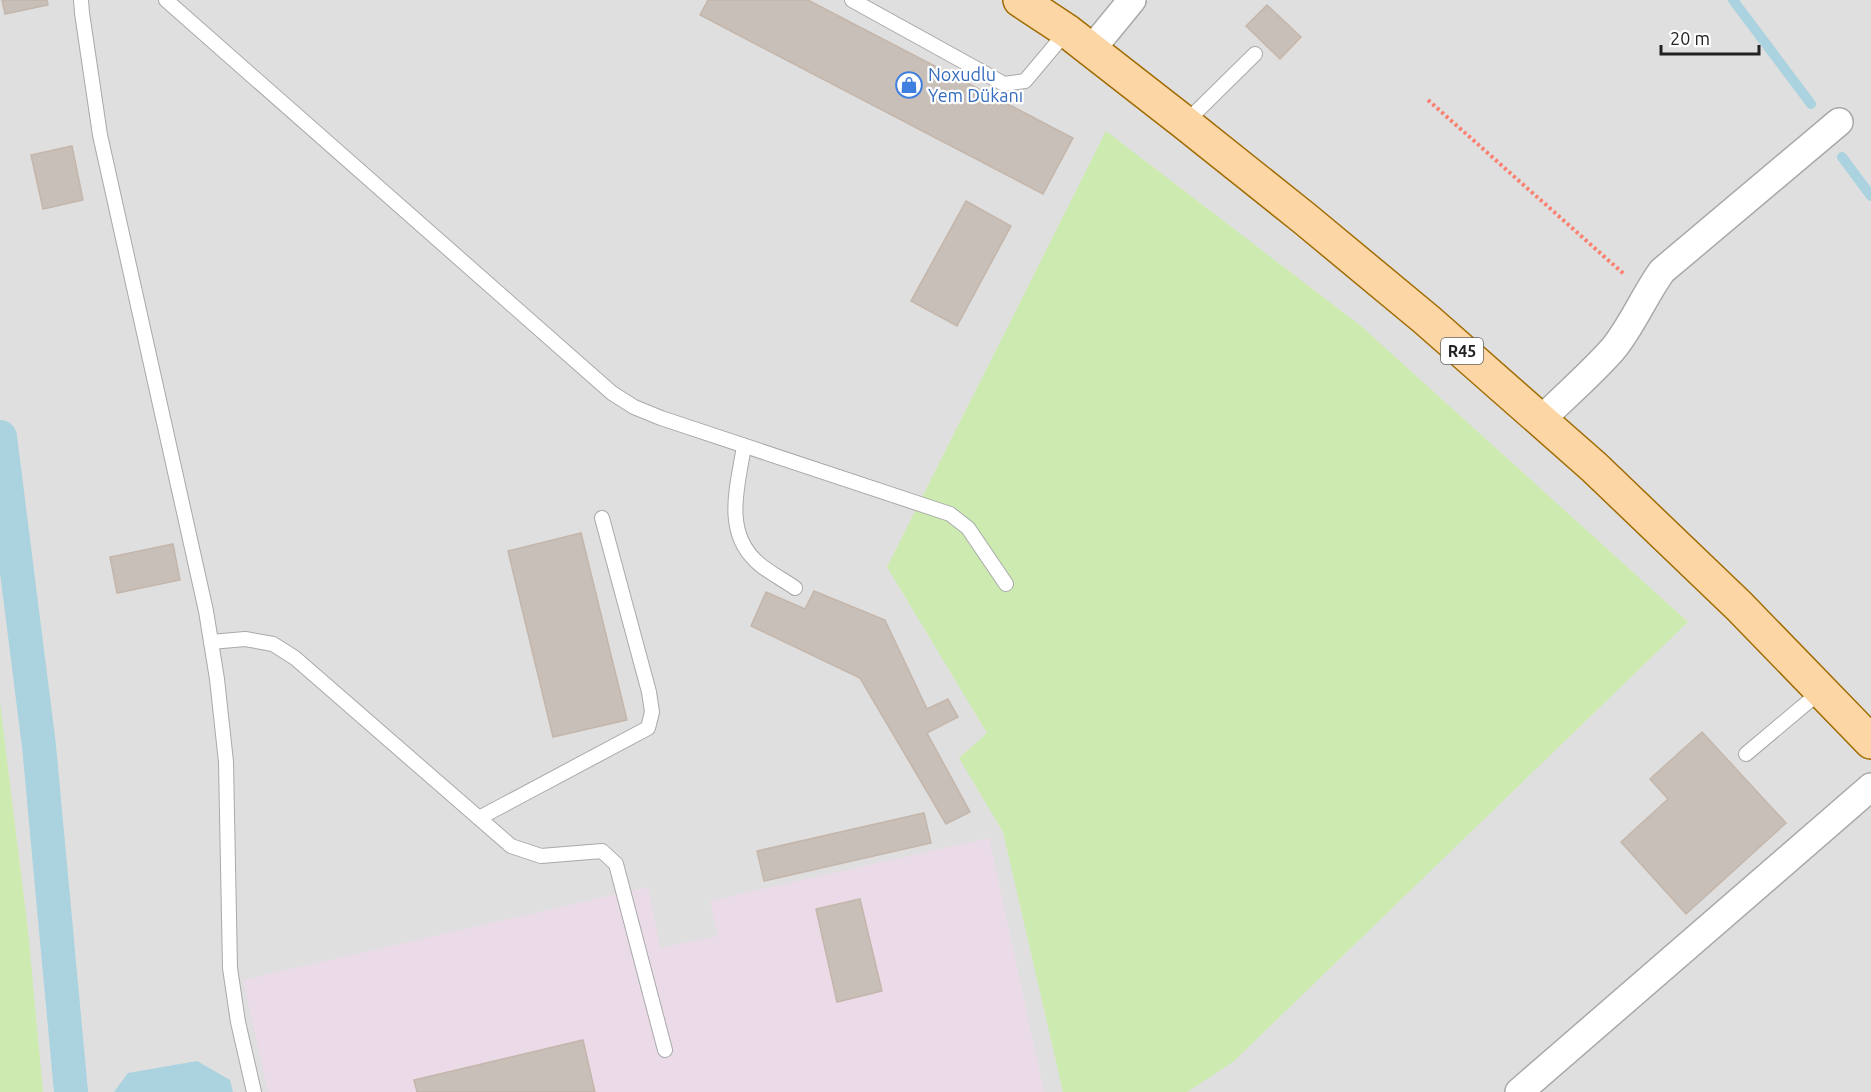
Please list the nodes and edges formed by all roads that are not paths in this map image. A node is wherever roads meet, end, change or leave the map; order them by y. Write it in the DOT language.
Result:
graph roads {
  1 [pos="81,0"];
  2 [pos="166,0"];
  3 [pos="852,0"];
  4 [pos="1020,0"];
  5 [pos="1132,0"];
  6 [pos="1079,41"];
  7 [pos="1255,54"];
  8 [pos="1839,122"];
  9 [pos="1185,123"];
  10 [pos="1540,420"];
  11 [pos="744,446"];
  12 [pos="602,518"];
  13 [pos="1006,584"];
  14 [pos="795,588"];
  15 [pos="211,642"];
  16 [pos="1821,691"];
  17 [pos="1871,742"];
  18 [pos="1746,754"];
  19 [pos="1871,787"];
  20 [pos="479,818"];
  21 [pos="665,1050"];
  22 [pos="254,1092"];
  23 [pos="1519,1092"];
  1 -- 15 [label="lane"];
  2 -- 11 [label="lane"];
  3 -- 6 [label="lane"];
  4 -- 6 [label="main road, R45"];
  5 -- 6 [label="street"];
  6 -- 9 [label="main road, R45"];
  7 -- 9 [label="lane"];
  8 -- 10 [label="street"];
  9 -- 10 [label="main road, R45"];
  10 -- 16 [label="main road, R45"];
  11 -- 13 [label="lane"];
  11 -- 14 [label="lane"];
  12 -- 20 [label="lane"];
  15 -- 20 [label="lane"];
  15 -- 22 [label="lane"];
  16 -- 17 [label="main road, R45"];
  16 -- 18 [label="lane"];
  19 -- 23 [label="street"];
  20 -- 21 [label="lane"];
}
